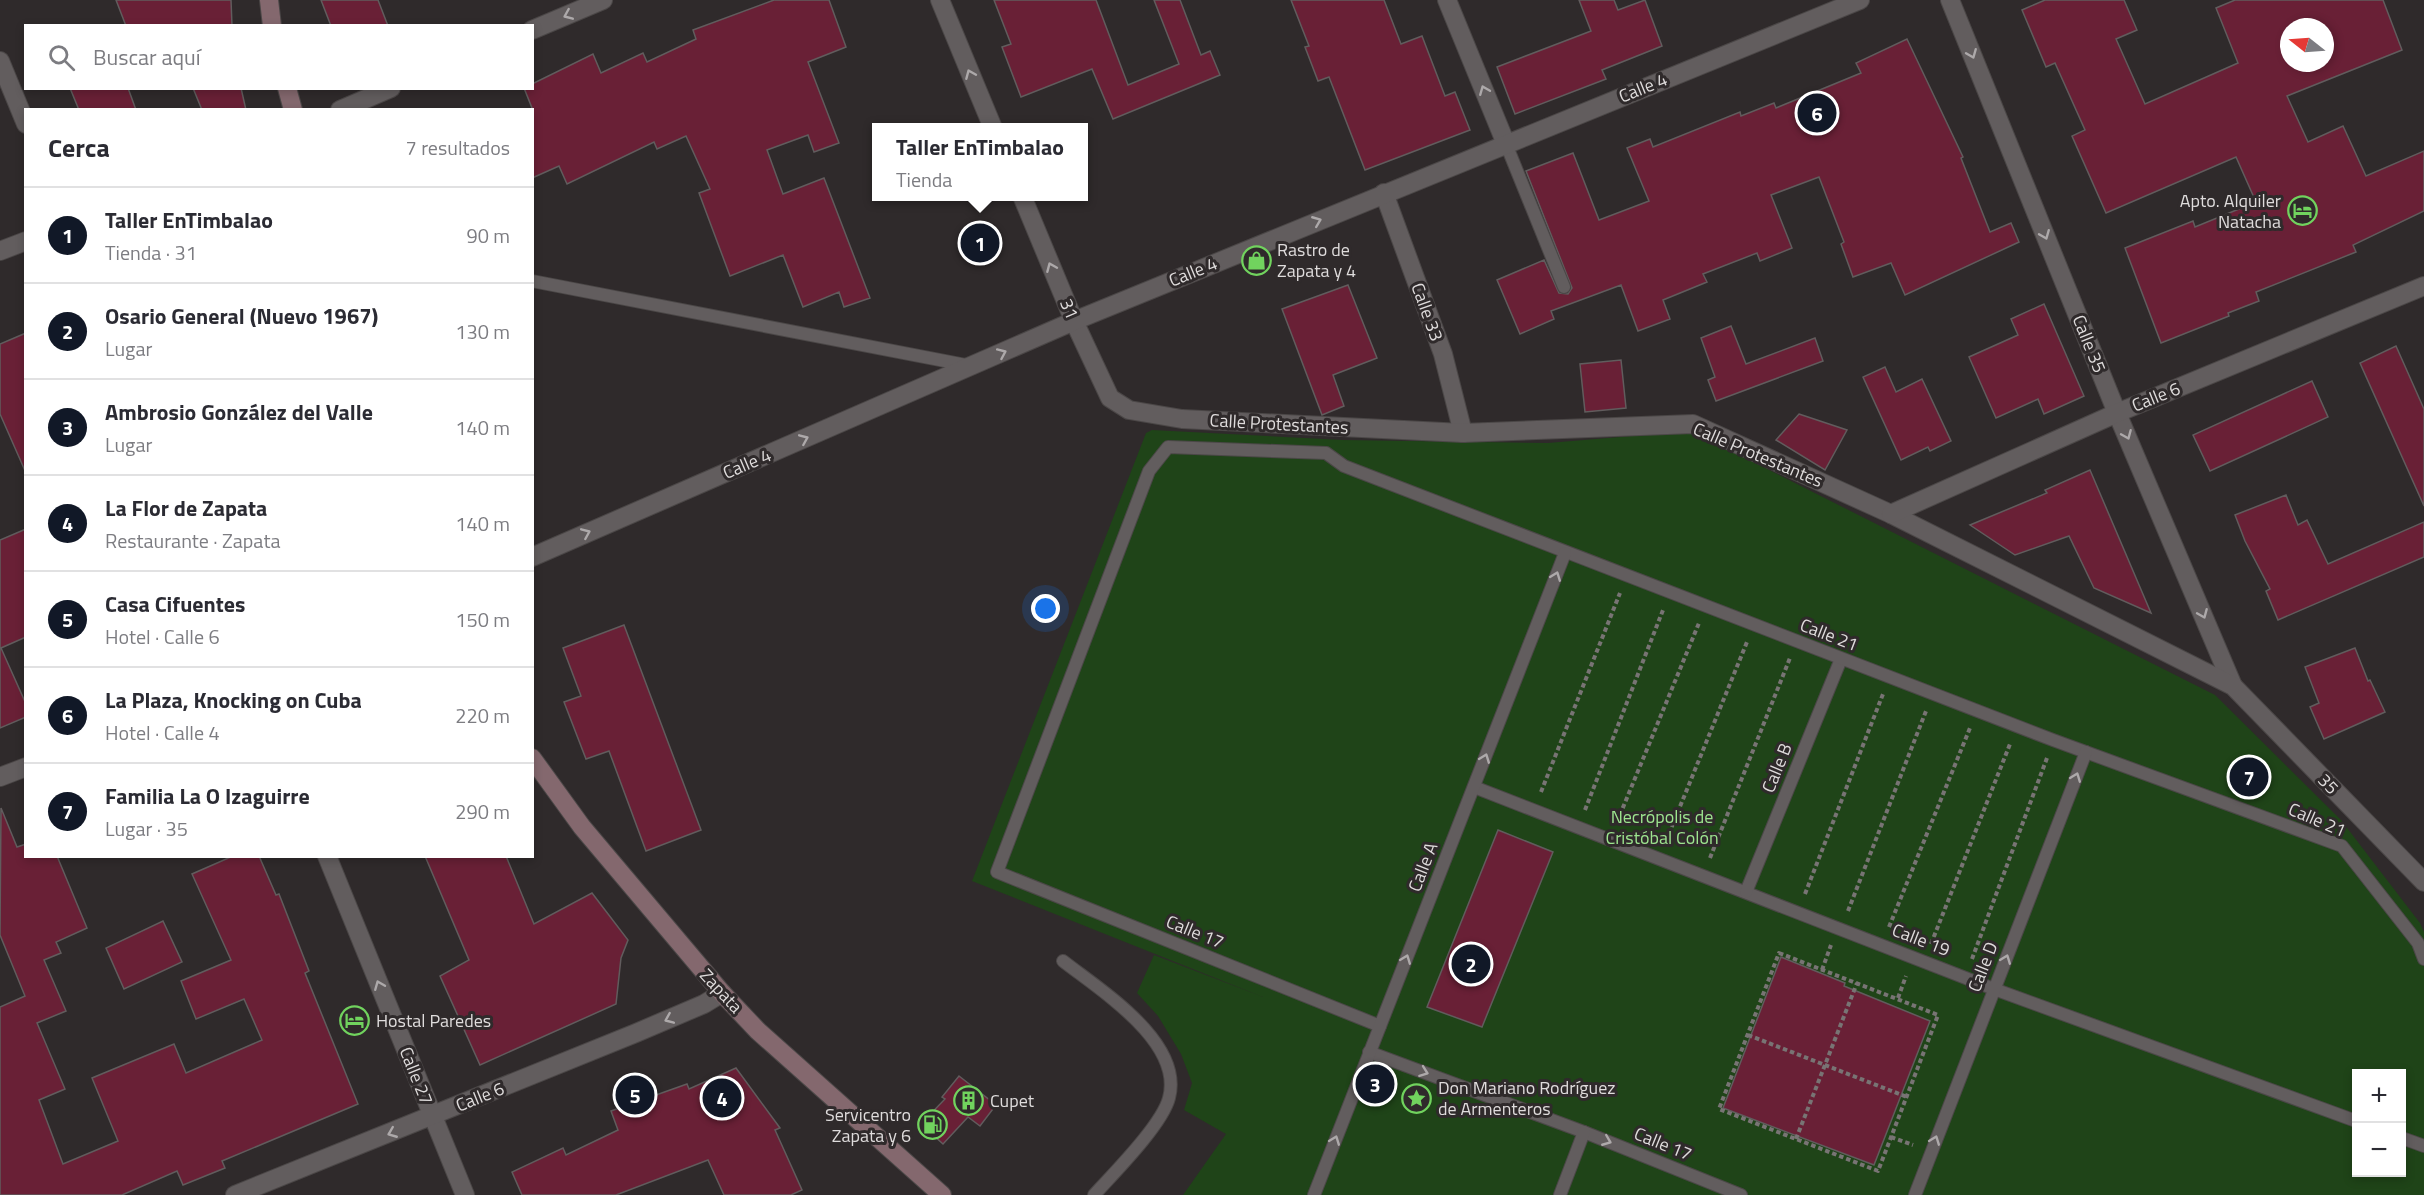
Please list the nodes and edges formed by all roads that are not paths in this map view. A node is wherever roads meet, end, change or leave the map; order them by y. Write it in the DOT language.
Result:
graph roads {
  1 [pos="269,0"];
  2 [pos="603,0"];
  3 [pos="940,0"];
  4 [pos="1447,0"];
  5 [pos="1860,0"];
  6 [pos="1950,0"];
  7 [pos="272,24"];
  8 [pos="534,29"];
  9 [pos="0,61"];
  10 [pos="288,90"];
  11 [pos="386,90"];
  12 [pos="292,108"];
  13 [pos="345,108"];
  14 [pos="24,119"];
  15 [pos="991,123"];
  16 [pos="1506,144"];
  17 [pos="1384,194"];
  18 [pos="1024,201"];
  19 [pos="24,242"];
  20 [pos="0,251"];
  21 [pos="534,281"];
  22 [pos="2424,286"];
  23 [pos="1564,287"];
  24 [pos="1074,321"];
  25 [pos="972,366"];
  26 [pos="1129,410"];
  27 [pos="2117,413"];
  28 [pos="1463,433"];
  29 [pos="1891,514"];
  30 [pos="1565,553"];
  31 [pos="534,556"];
  32 [pos="1841,658"];
  33 [pos="2233,686"];
  34 [pos="2086,752"];
  35 [pos="534,761"];
  36 [pos="24,768"];
  37 [pos="0,777"];
  38 [pos="1474,787"];
  39 [pos="328,858"];
  40 [pos="997,872"];
  41 [pos="2424,882"];
  42 [pos="1746,892"];
  43 [pos="2424,959"];
  44 [pos="1063,961"];
  45 [pos="1994,989"];
  46 [pos="722,993"];
  47 [pos="1380,1026"];
  48 [pos="1369,1052"];
  49 [pos="433,1117"];
  50 [pos="2352,1120"];
  51 [pos="1584,1132"];
  52 [pos="2406,1139"];
  53 [pos="2424,1146"];
  54 [pos="235,1195"];
  55 [pos="465,1195"];
  56 [pos="942,1195"];
  57 [pos="1094,1195"];
  58 [pos="1314,1195"];
  59 [pos="1560,1195"];
  60 [pos="1741,1195"];
  61 [pos="1915,1195"];
  1 -- 7 [label="main road"];
  2 -- 8 [label="street, one-way"];
  15 -- 3 [label="street, one-way"];
  16 -- 4 [label="street, one-way"];
  5 -- 16 [label="street, Calle 4"];
  6 -- 27 [label="street, Calle 35, one-way"];
  9 -- 14 [label="street"];
  10 -- 12 [label="main road"];
  11 -- 13 [label="street"];
  16 -- 17 [label="street, Calle 4"];
  16 -- 23 [label="lane"];
  24 -- 17 [label="street, Calle 4, one-way"];
  17 -- 28 [label="street, Calle 33"];
  24 -- 18 [label="street, 31, one-way"];
  19 -- 20 [label="street"];
  21 -- 25 [label="lane"];
  22 -- 27 [label="street, Calle 6"];
  25 -- 24 [label="street, Calle 4, one-way"];
  24 -- 26 [label="street, 31"];
  31 -- 25 [label="street, Calle 4, one-way"];
  26 -- 28 [label="street, Calle Protestantes"];
  27 -- 29 [label="street, Calle 6"];
  27 -- 33 [label="street, Calle 35, one-way"];
  28 -- 29 [label="street, Calle Protestantes"];
  29 -- 33 [label="street, Calle Protestantes"];
  30 -- 32 [label="lane, Calle 21"];
  38 -- 30 [label="lane, Calle A, one-way"];
  30 -- 40 [label="lane, Calle 21"];
  32 -- 34 [label="lane, Calle 21"];
  32 -- 42 [label="lane, Calle B"];
  33 -- 41 [label="street, 35"];
  34 -- 43 [label="lane, Calle 21"];
  45 -- 34 [label="lane, Calle D, one-way"];
  35 -- 46 [label="main road, Zapata"];
  36 -- 37 [label="street"];
  38 -- 42 [label="lane, Calle 19"];
  47 -- 38 [label="lane, Calle A, one-way"];
  49 -- 39 [label="street, Calle 27, one-way"];
  40 -- 47 [label="lane, Calle 17"];
  42 -- 45 [label="lane, Calle 19"];
  44 -- 57 [label="lane"];
  45 -- 50 [label="lane, Calle 19"];
  61 -- 45 [label="lane, Calle D, one-way"];
  46 -- 49 [label="street, Calle 6, one-way"];
  46 -- 56 [label="main road, Zapata"];
  47 -- 48 [label="lane, Calle A"];
  48 -- 51 [label="lane, Calle 17, one-way"];
  58 -- 48 [label="lane, Calle A, one-way"];
  49 -- 54 [label="street, Calle 6, one-way"];
  49 -- 55 [label="street, Calle 27"];
  51 -- 59 [label="lane"];
  51 -- 60 [label="lane, Calle 17, one-way"];
  52 -- 53 [label="lane"];
}
